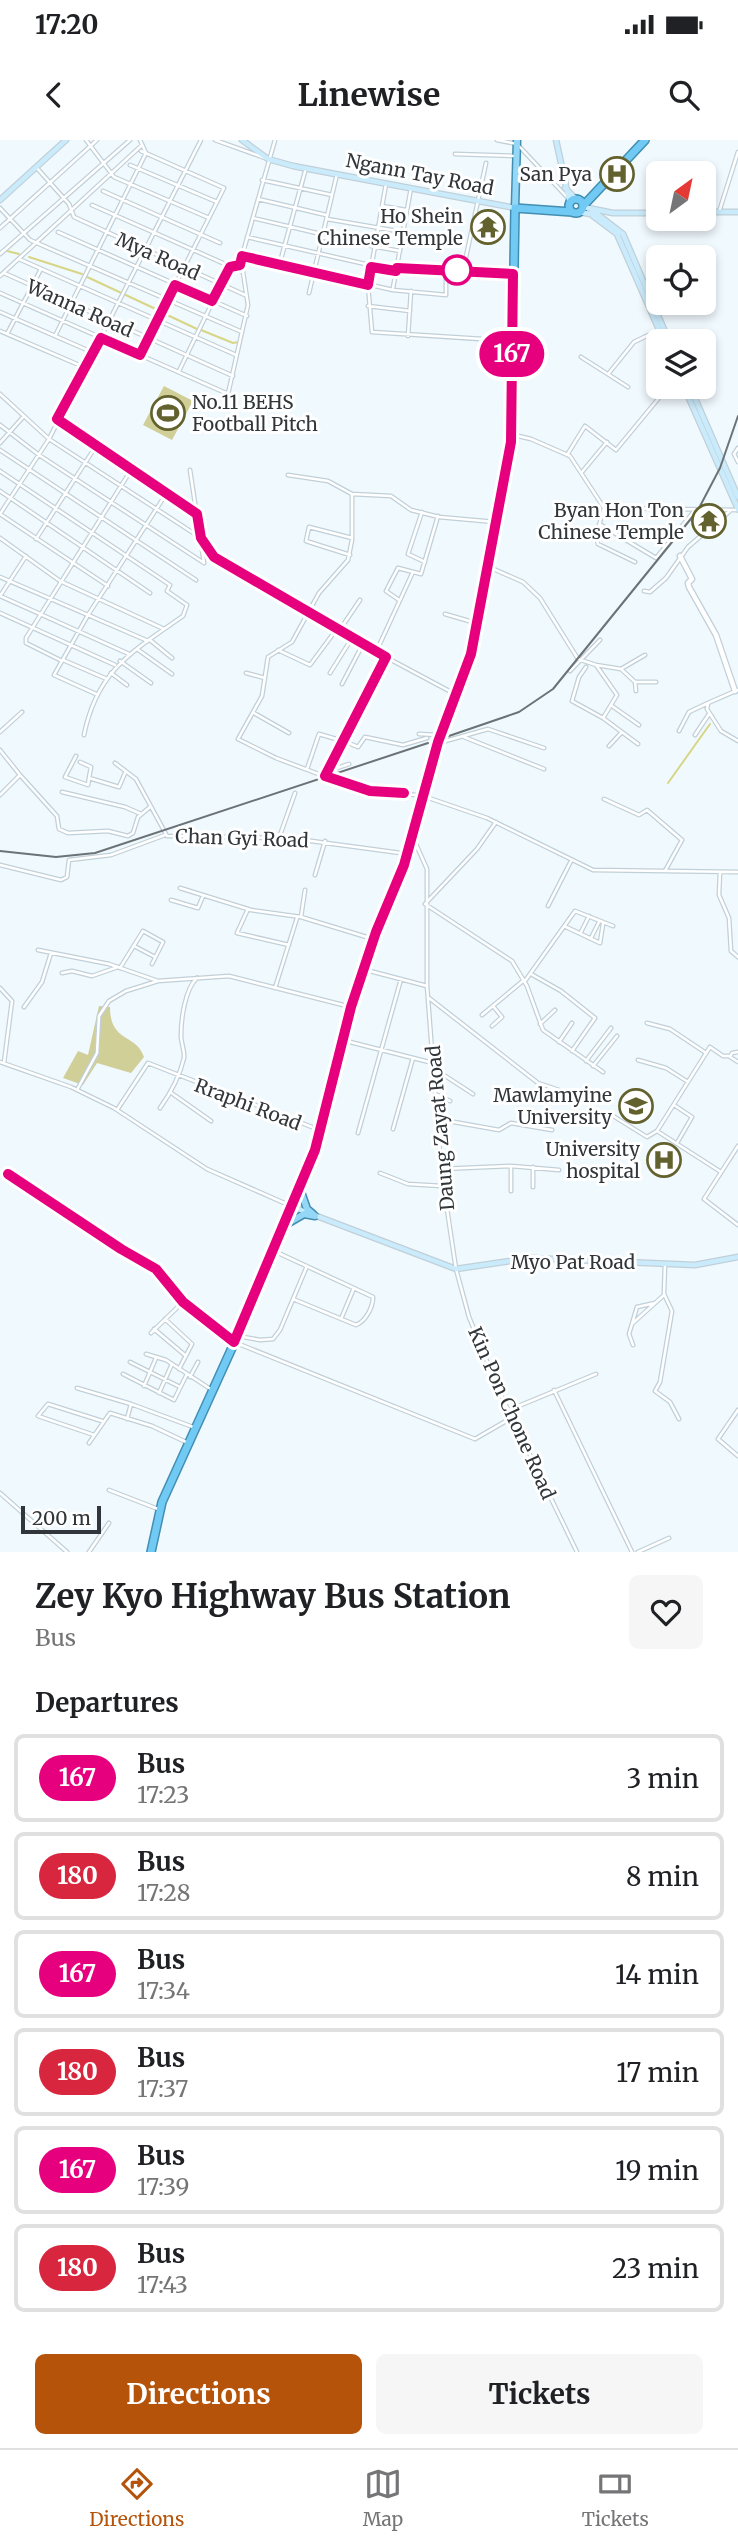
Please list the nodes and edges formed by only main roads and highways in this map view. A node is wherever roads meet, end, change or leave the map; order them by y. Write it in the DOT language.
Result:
graph roads {
  1 [pos="66,140"];
  2 [pos="242,140"];
  3 [pos="556,140"];
  4 [pos="645,140"];
  5 [pos="517,142"];
  6 [pos="564,188"];
  7 [pos="0,200"];
  8 [pos="576,205"];
  9 [pos="515,208"];
  10 [pos="716,212"];
  11 [pos="738,212"];
  12 [pos="612,213"];
  13 [pos="646,213"];
  14 [pos="595,214"];
  15 [pos="609,224"];
  16 [pos="659,329"];
  17 [pos="662,329"];
  18 [pos="692,399"];
  19 [pos="693,399"];
  20 [pos="738,498"];
  21 [pos="738,509"];
  22 [pos="300,1189"];
  23 [pos="293,1207"];
  24 [pos="315,1216"];
  25 [pos="285,1225"];
  26 [pos="738,1257"];
  27 [pos="151,1552"];
  1 -- 7 [label="main road"];
  2 -- 9 [label="main road, Ngann Tay Road"];
  3 -- 6 [label="main road"];
  4 -- 8 [label="highway"];
  5 -- 9 [label="main road"];
  6 -- 8 [label="main road"];
  6 -- 8 [label="main road"];
  8 -- 9 [label="highway, Ngann Tay Road"];
  8 -- 14 [label="main road"];
  9 -- 22 [label="highway"];
  10 -- 11 [label="main road"];
  12 -- 13 [label="main road"];
  12 -- 14 [label="main road"];
  12 -- 14 [label="main road"];
  12 -- 15 [label="main road"];
  14 -- 15 [label="main road"];
  15 -- 16 [label="main road"];
  15 -- 17 [label="main road"];
  18 -- 21 [label="main road"];
  19 -- 20 [label="main road"];
  22 -- 23 [label="highway"];
  22 -- 24 [label="main road"];
  23 -- 24 [label="main road, Myo Pat Road"];
  23 -- 25 [label="highway"];
  24 -- 25 [label="main road"];
  24 -- 26 [label="main road, Myo Pat Road"];
  25 -- 27 [label="highway"];
}
